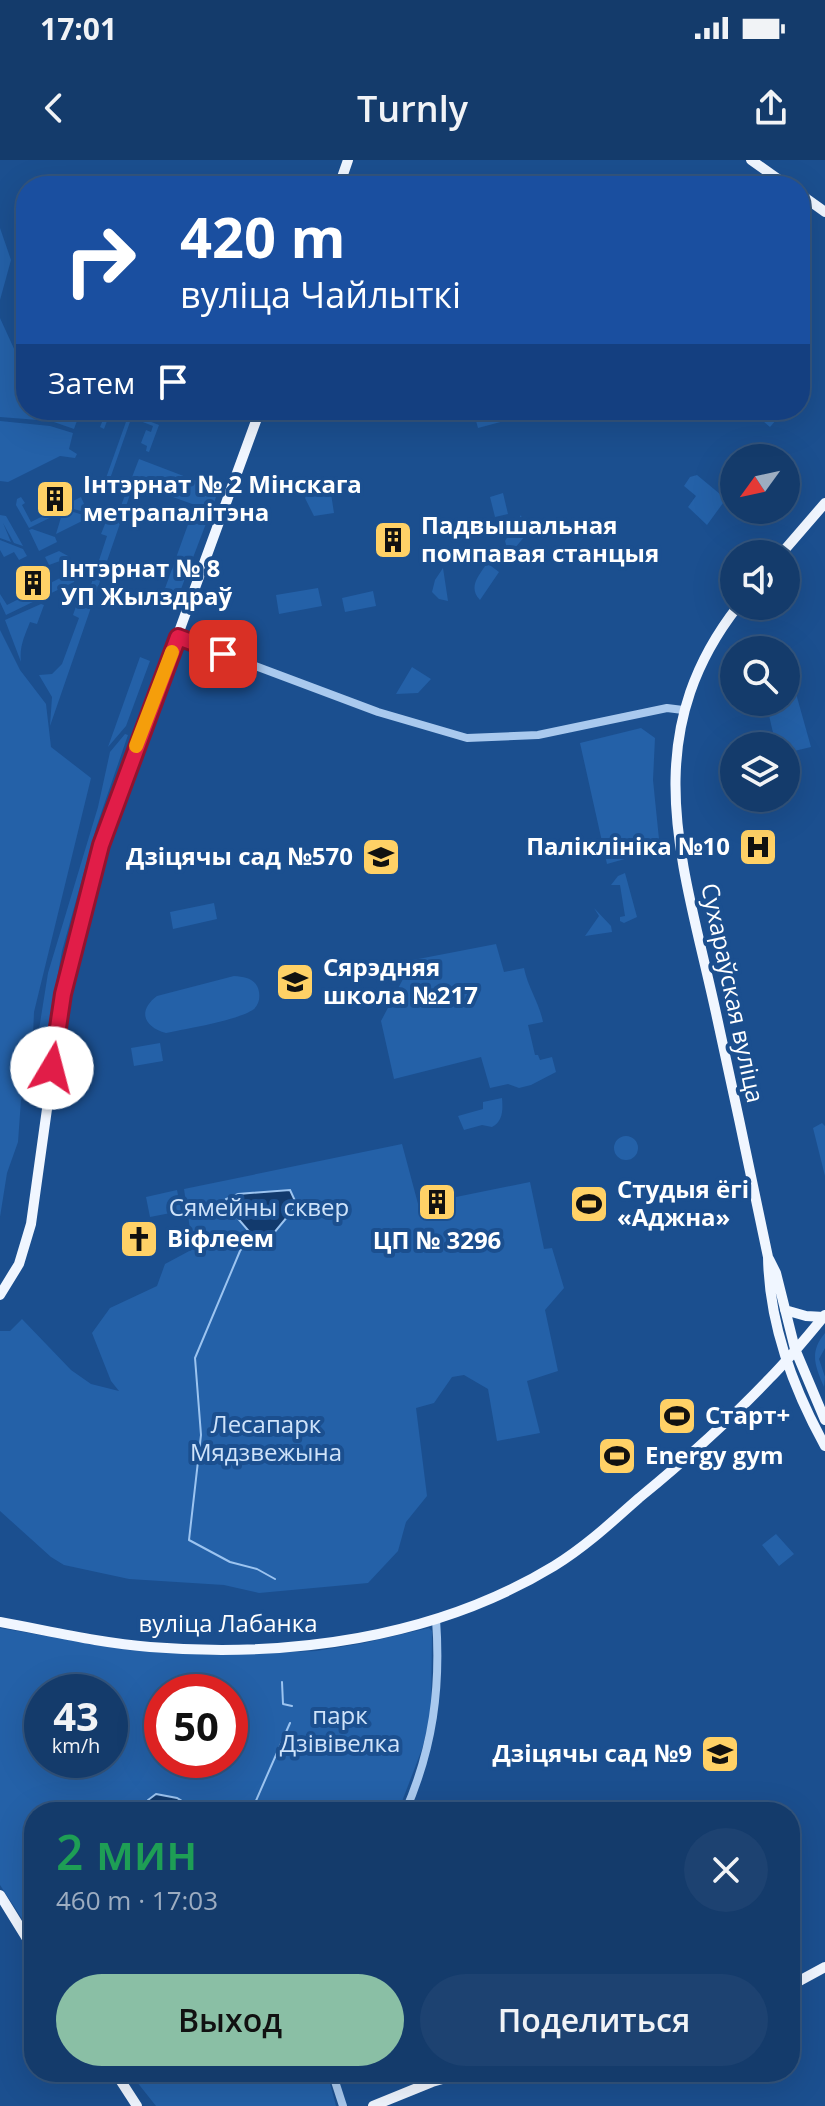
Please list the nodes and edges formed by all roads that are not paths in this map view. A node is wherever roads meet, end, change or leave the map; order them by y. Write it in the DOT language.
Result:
graph roads {
  1 [pos="751,160"];
  2 [pos="774,176"];
  3 [pos="256,420"];
  4 [pos="825,503"];
  5 [pos="793,540"];
  6 [pos="728,620"];
  7 [pos="178,637"];
  8 [pos="683,710"];
  9 [pos="768,1257"];
  10 [pos="0,1295"];
  11 [pos="785,1310"];
  12 [pos="824,1316"];
  13 [pos="795,1349"];
  14 [pos="786,1361"];
  15 [pos="769,1379"];
  16 [pos="798,1386"];
  17 [pos="825,1420"];
  18 [pos="825,1446"];
  19 [pos="436,1619"];
  20 [pos="0,1622"];
  21 [pos="408,1802"];
  22 [pos="0,1895"];
  23 [pos="24,1934"];
  24 [pos="825,1967"];
  25 [pos="800,1981"];
  26 [pos="121,2082"];
  27 [pos="335,2082"];
  28 [pos="432,2082"];
  29 [pos="137,2106"];
  30 [pos="343,2106"];
  31 [pos="373,2106"];
  1 -- 2 [label="main road"];
  3 -- 7 [label="main road"];
  4 -- 5 [label="main road"];
  6 -- 8 [label="main road, Сухараўская вуліца"];
  7 -- 8 [label="street"];
  7 -- 10 [label="main road"];
  8 -- 9 [label="main road, Сухараўская вуліца"];
  9 -- 11 [label="main road, Сухараўская вуліца"];
  9 -- 14 [label="main road, Сухараўская вуліца"];
  11 -- 12 [label="main road"];
  11 -- 13 [label="main road, Сухараўская вуліца"];
  12 -- 13 [label="main road, вуліца Лабанка"];
  13 -- 14 [label="main road, вуліца Лабанка"];
  13 -- 17 [label="main road, Сухараўская вуліца"];
  14 -- 15 [label="main road, вуліца Лабанка"];
  14 -- 16 [label="main road, Сухараўская вуліца"];
  15 -- 16 [label="main road"];
  15 -- 19 [label="main road, вуліца Лабанка"];
  16 -- 18 [label="main road, Сухараўская вуліца"];
  19 -- 20 [label="main road, вуліца Лабанка"];
  19 -- 21 [label="street"];
  22 -- 23 [label="main road"];
  24 -- 25 [label="main road"];
  26 -- 29 [label="main road"];
  27 -- 30 [label="street"];
  28 -- 31 [label="main road"];
}
